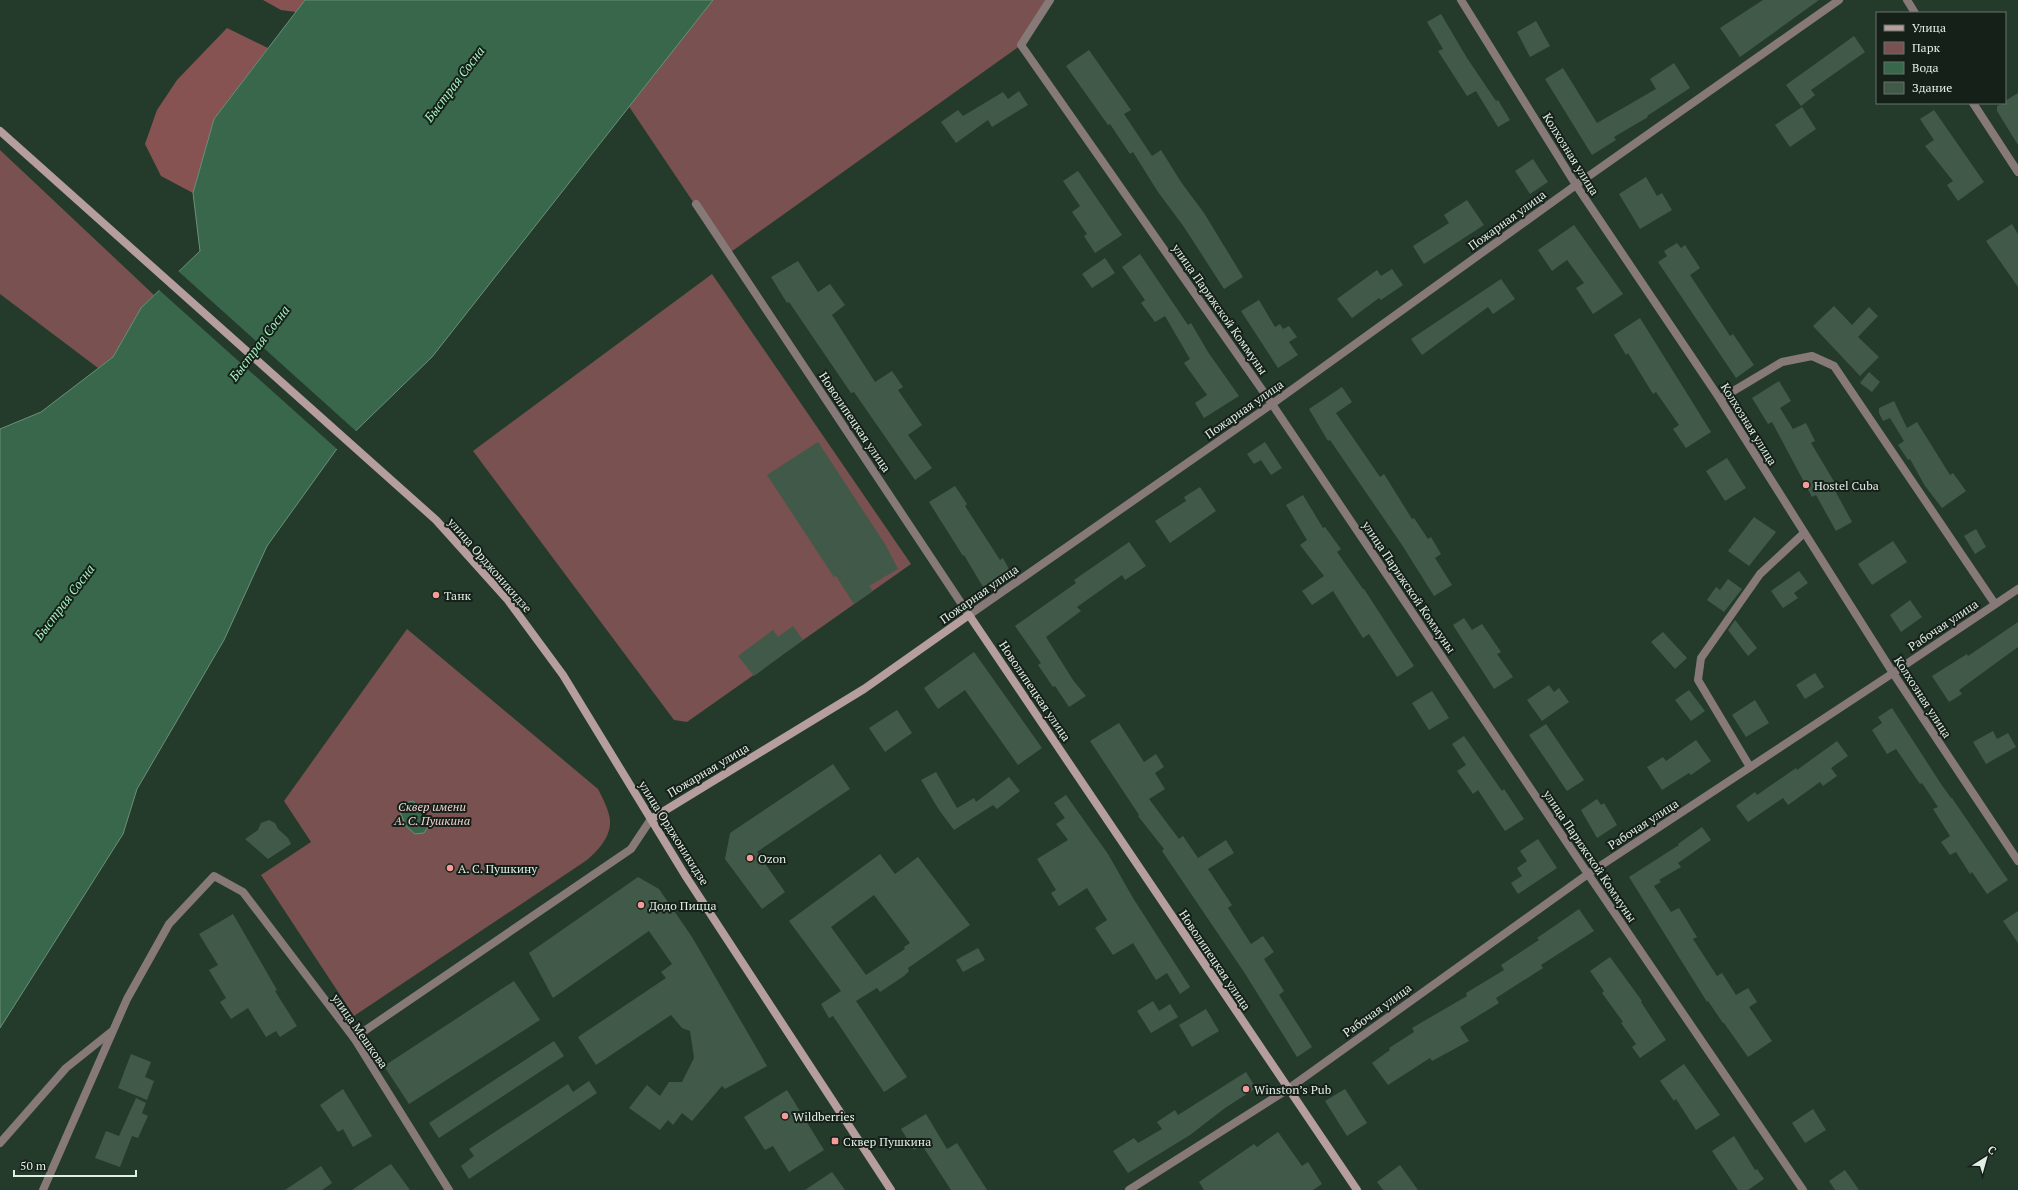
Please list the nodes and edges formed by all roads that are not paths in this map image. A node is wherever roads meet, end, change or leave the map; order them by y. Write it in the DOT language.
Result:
graph roads {
  1 [pos="1050,0"];
  2 [pos="1462,0"];
  3 [pos="1839,0"];
  4 [pos="1906,0"];
  5 [pos="1914,12"];
  6 [pos="1974,104"];
  7 [pos="3,133"];
  8 [pos="2018,172"];
  9 [pos="1576,185"];
  10 [pos="696,204"];
  11 [pos="1720,399"];
  12 [pos="1272,404"];
  13 [pos="1804,533"];
  14 [pos="2018,589"];
  15 [pos="1995,604"];
  16 [pos="969,615"];
  17 [pos="1893,673"];
  18 [pos="1750,767"];
  19 [pos="651,819"];
  20 [pos="2018,861"];
  21 [pos="1588,874"];
  22 [pos="113,1030"];
  23 [pos="354,1038"];
  24 [pos="1288,1089"];
  25 [pos="0,1143"];
  26 [pos="43,1190"];
  27 [pos="449,1190"];
  28 [pos="891,1190"];
  29 [pos="1129,1190"];
  30 [pos="1357,1190"];
  31 [pos="1803,1190"];
  1 -- 12 [label="street, улица Парижской Коммуны"];
  2 -- 9 [label="street, Колхозная улица"];
  3 -- 9 [label="street, Пожарная улица"];
  4 -- 5 [label="street"];
  6 -- 8 [label="street"];
  7 -- 19 [label="main road, улица Орджоникидзе"];
  9 -- 11 [label="street, Колхозная улица"];
  9 -- 12 [label="street, Пожарная улица"];
  10 -- 16 [label="street, Новолипецкая улица"];
  11 -- 13 [label="street, Колхозная улица"];
  11 -- 15 [label="street"];
  12 -- 16 [label="street, Пожарная улица"];
  12 -- 21 [label="street, улица Парижской Коммуны"];
  13 -- 17 [label="street, Колхозная улица"];
  13 -- 18 [label="street"];
  14 -- 15 [label="street, Рабочая улица"];
  15 -- 17 [label="street, Рабочая улица"];
  16 -- 19 [label="main road, Пожарная улица"];
  16 -- 24 [label="main road, Новолипецкая улица"];
  17 -- 18 [label="street, Рабочая улица"];
  17 -- 20 [label="street, Колхозная улица"];
  18 -- 21 [label="street, Рабочая улица"];
  19 -- 23 [label="street"];
  19 -- 28 [label="main road, улица Орджоникидзе"];
  21 -- 24 [label="street, Рабочая улица"];
  21 -- 31 [label="street, улица Парижской Коммуны"];
  22 -- 23 [label="street, улица Мешкова"];
  22 -- 25 [label="street"];
  22 -- 26 [label="street"];
  23 -- 27 [label="street, улица Мешкова"];
  24 -- 29 [label="street, Рабочая улица"];
  24 -- 30 [label="main road, Новолипецкая улица"];
}
